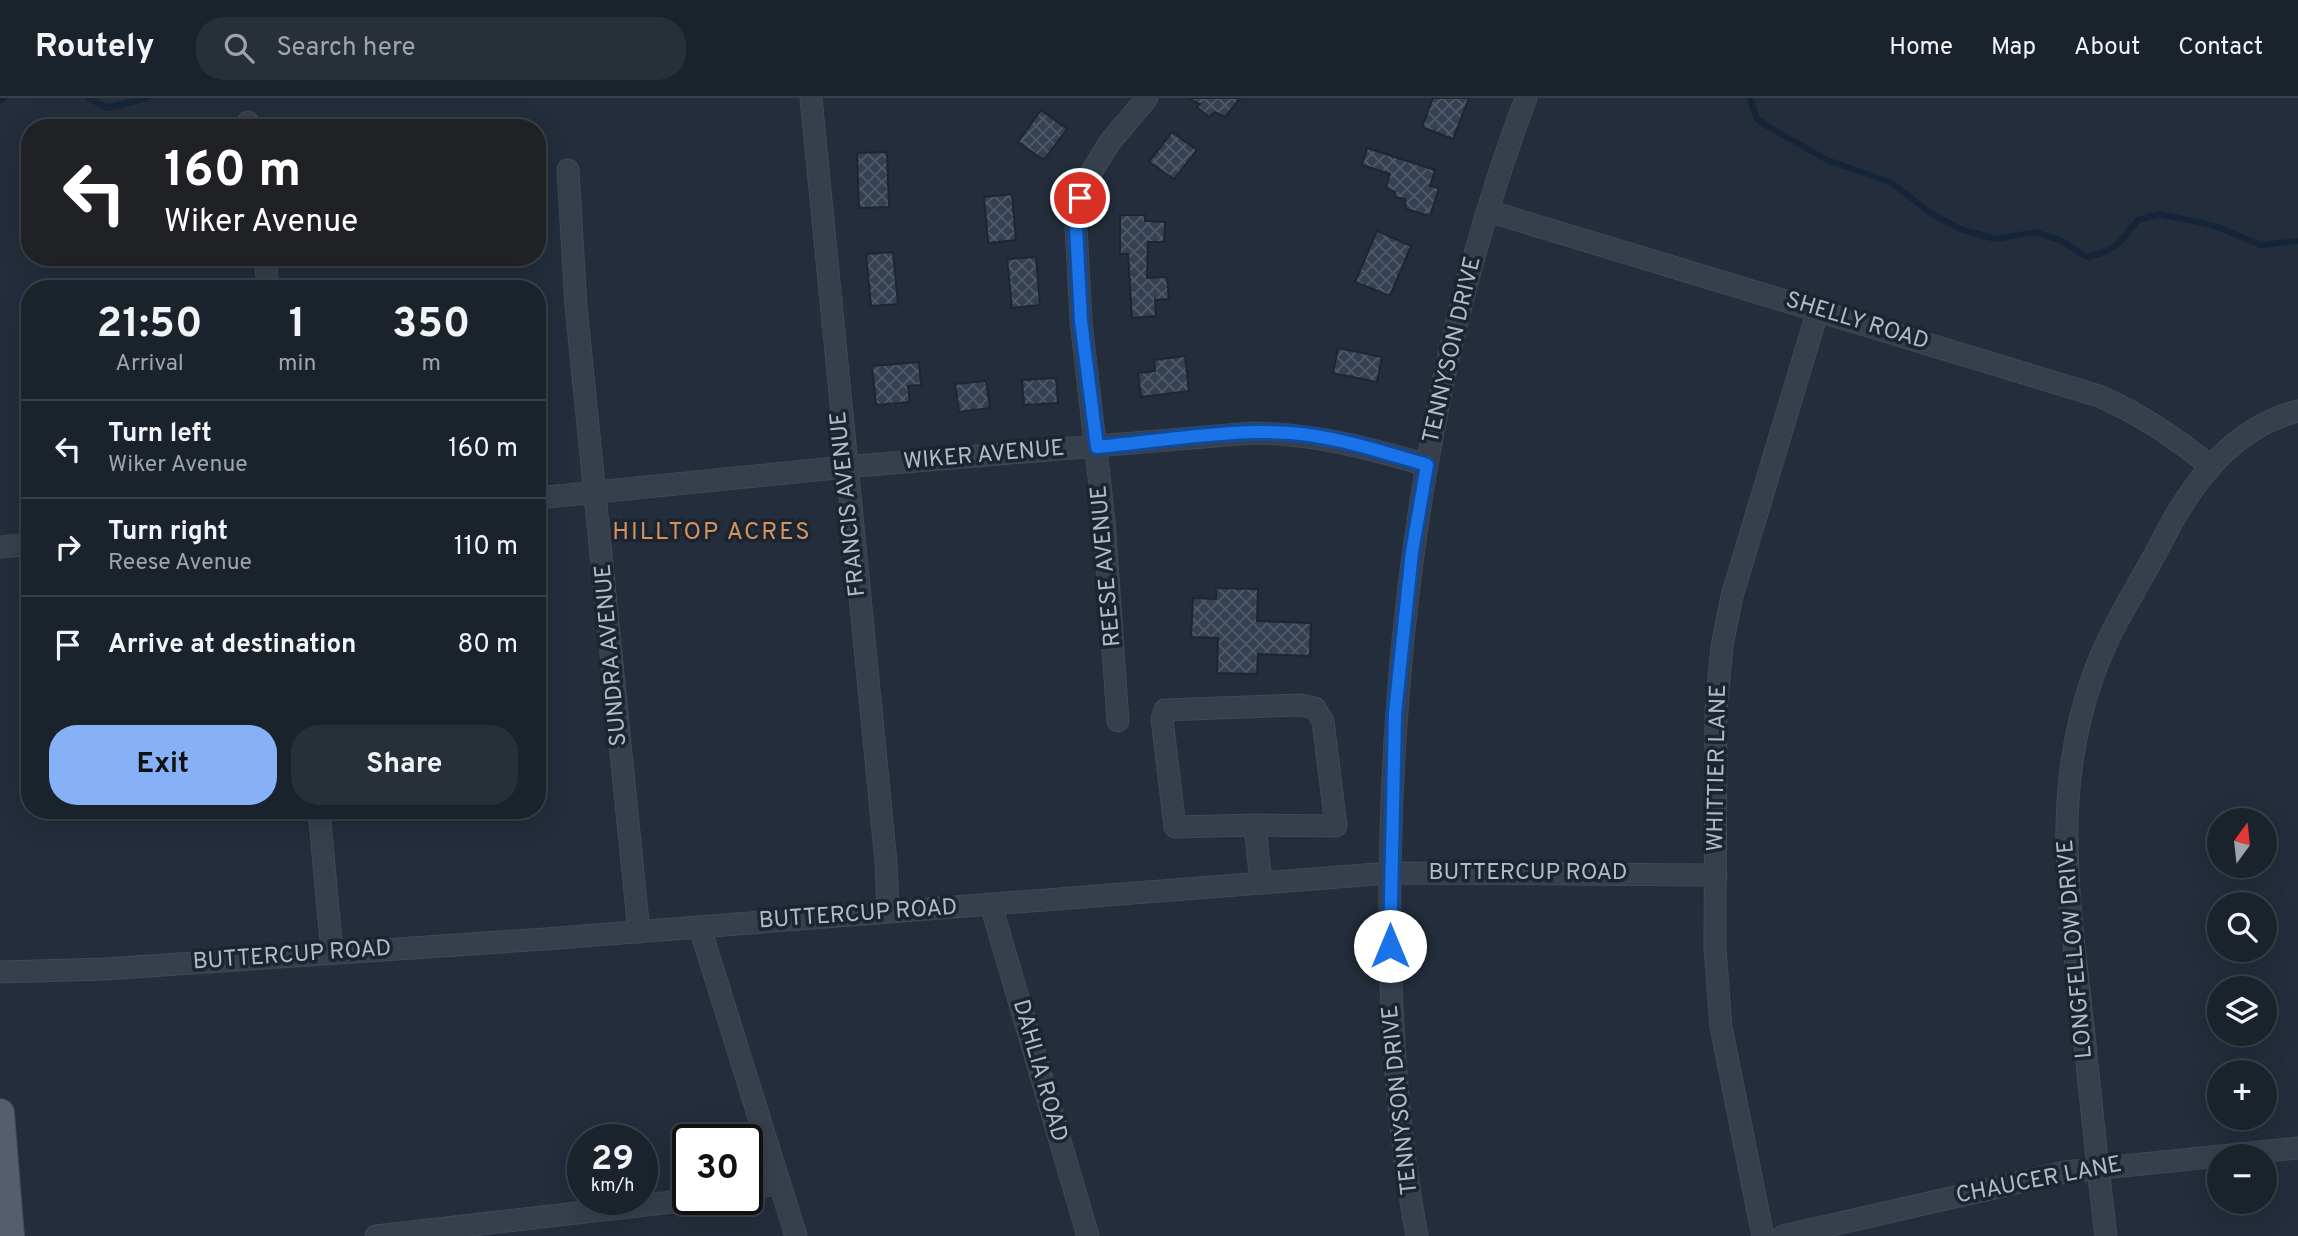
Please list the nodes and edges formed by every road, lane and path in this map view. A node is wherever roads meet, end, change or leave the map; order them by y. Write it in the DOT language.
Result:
graph roads {
  1 [pos="811,98"];
  2 [pos="1147,98"];
  3 [pos="1526,98"];
  4 [pos="568,170"];
  5 [pos="1489,211"];
  6 [pos="1818,310"];
  7 [pos="2298,411"];
  8 [pos="1097,447"];
  9 [pos="1427,465"];
  10 [pos="2210,466"];
  11 [pos="845,467"];
  12 [pos="596,493"];
  13 [pos="546,497"];
  14 [pos="21,545"];
  15 [pos="0,547"];
  16 [pos="1118,721"];
  17 [pos="320,819"];
  18 [pos="1255,825"];
  19 [pos="1390,873"];
  20 [pos="1716,875"];
  21 [pos="1261,883"];
  22 [pos="991,905"];
  23 [pos="888,911"];
  24 [pos="700,928"];
  25 [pos="639,932"];
  26 [pos="332,953"];
  27 [pos="0,972"];
  28 [pos="0,1113"];
  29 [pos="2298,1148"];
  30 [pos="2097,1168"];
  31 [pos="778,1184"];
  32 [pos="763,1186"];
  33 [pos="672,1203"];
  34 [pos="463,1232"];
  35 [pos="10,1236"];
  36 [pos="376,1236"];
  37 [pos="796,1236"];
  38 [pos="1088,1236"];
  39 [pos="1417,1236"];
  40 [pos="1763,1236"];
  41 [pos="1783,1236"];
  42 [pos="2106,1236"];
  1 -- 11 [label="street, FRANCIS AVENUE"];
  2 -- 8 [label="street, REESE AVENUE"];
  3 -- 5 [label="street, TENNYSON DRIVE"];
  4 -- 12 [label="street, SUNDRA AVENUE"];
  5 -- 6 [label="street, SHELLY ROAD"];
  5 -- 9 [label="street, TENNYSON DRIVE"];
  6 -- 10 [label="street, SHELLY ROAD"];
  6 -- 20 [label="street, WHITTIER LANE"];
  7 -- 10 [label="street, LONGFELLOW DRIVE"];
  8 -- 9 [label="street, WIKER AVENUE"];
  8 -- 11 [label="street, WIKER AVENUE"];
  8 -- 16 [label="street, REESE AVENUE"];
  9 -- 19 [label="street, TENNYSON DRIVE"];
  10 -- 30 [label="street, LONGFELLOW DRIVE"];
  11 -- 12 [label="street, WIKER AVENUE"];
  11 -- 23 [label="street, FRANCIS AVENUE"];
  12 -- 13 [label="street, WIKER AVENUE"];
  12 -- 25 [label="street, SUNDRA AVENUE"];
  14 -- 15 [label="street"];
  17 -- 26 [label="street"];
  18 -- 18 [label="street"];
  18 -- 21 [label="street"];
  19 -- 20 [label="street, BUTTERCUP ROAD"];
  19 -- 21 [label="street, BUTTERCUP ROAD"];
  19 -- 39 [label="street, TENNYSON DRIVE"];
  20 -- 40 [label="street, WHITTIER LANE"];
  21 -- 22 [label="street, BUTTERCUP ROAD"];
  22 -- 23 [label="street, BUTTERCUP ROAD"];
  22 -- 38 [label="street, DAHLIA ROAD"];
  23 -- 24 [label="street, BUTTERCUP ROAD"];
  24 -- 25 [label="street, BUTTERCUP ROAD"];
  24 -- 31 [label="street"];
  25 -- 26 [label="street, BUTTERCUP ROAD"];
  26 -- 27 [label="street, BUTTERCUP ROAD"];
  28 -- 35 [label="main road"];
  29 -- 30 [label="street, CHAUCER LANE"];
  30 -- 41 [label="street, CHAUCER LANE"];
  30 -- 42 [label="street, LONGFELLOW DRIVE"];
  31 -- 32 [label="street"];
  31 -- 37 [label="street"];
  33 -- 34 [label="street"];
  34 -- 36 [label="street"];
}
